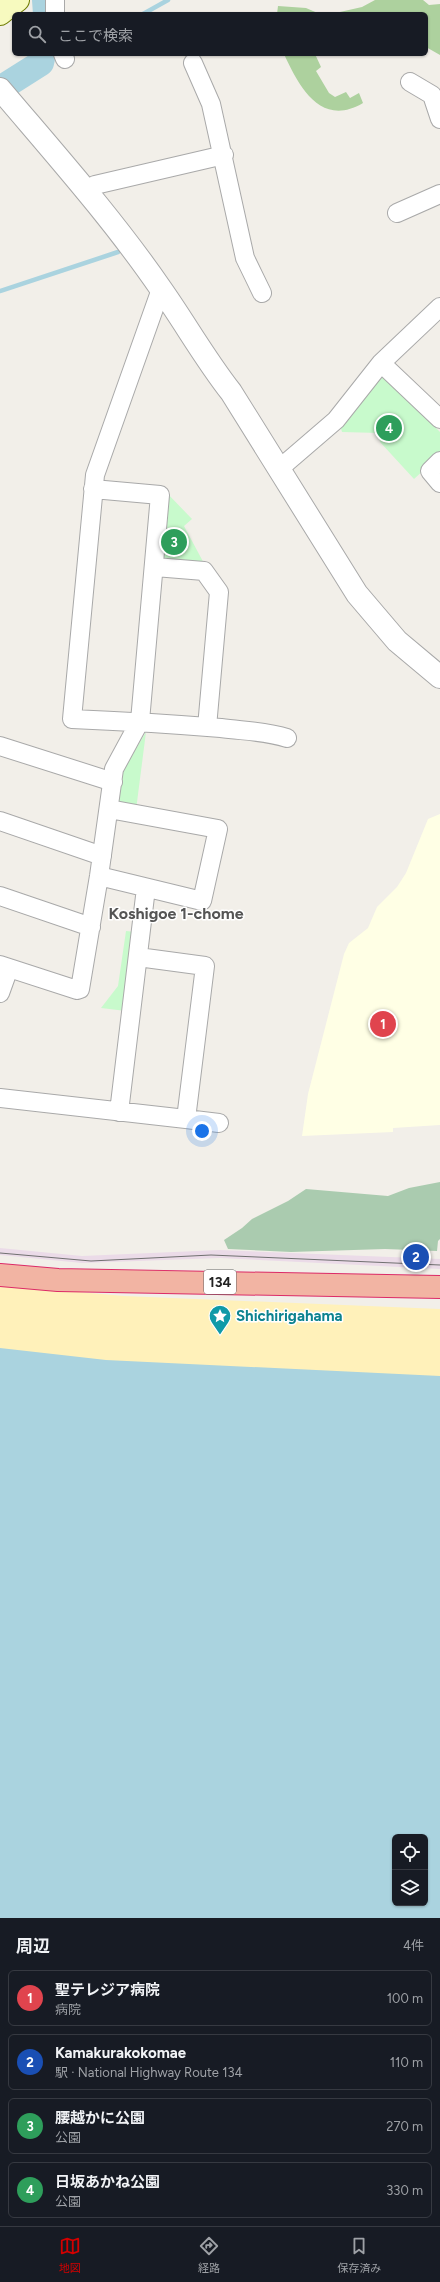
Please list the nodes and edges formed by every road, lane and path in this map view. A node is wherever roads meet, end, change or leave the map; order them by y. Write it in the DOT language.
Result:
graph roads {
  1 [pos="18,0"];
  2 [pos="55,0"];
  3 [pos="55,12"];
  4 [pos="0,14"];
  5 [pos="194,63"];
  6 [pos="410,82"];
  7 [pos="2,92"];
  8 [pos="440,120"];
  9 [pos="224,155"];
  10 [pos="84,190"];
  11 [pos="440,194"];
  12 [pos="397,214"];
  13 [pos="161,289"];
  14 [pos="262,293"];
  15 [pos="440,307"];
  16 [pos="381,363"];
  17 [pos="438,414"];
  18 [pos="440,461"];
  19 [pos="279,469"];
  20 [pos="440,482"];
  21 [pos="93,489"];
  22 [pos="155,567"];
  23 [pos="440,677"];
  24 [pos="140,721"];
  25 [pos="208,727"];
  26 [pos="287,738"];
  27 [pos="0,746"];
  28 [pos="112,782"];
  29 [pos="108,809"];
  30 [pos="0,821"];
  31 [pos="102,856"];
  32 [pos="99,876"];
  33 [pos="146,888"];
  34 [pos="0,896"];
  35 [pos="91,927"];
  36 [pos="138,957"];
  37 [pos="4,966"];
  38 [pos="0,994"];
  39 [pos="0,1098"];
  40 [pos="119,1112"];
  41 [pos="186,1120"];
  42 [pos="219,1123"];
  43 [pos="0,1275"];
  44 [pos="440,1287"];
  1 -- 4 [label="main road"];
  2 -- 3 [label="street"];
  5 -- 9 [label="street"];
  6 -- 8 [label="street"];
  7 -- 10 [label="street"];
  9 -- 10 [label="street"];
  9 -- 14 [label="street"];
  10 -- 13 [label="street"];
  11 -- 12 [label="street"];
  13 -- 19 [label="street"];
  13 -- 21 [label="street"];
  15 -- 16 [label="street"];
  16 -- 17 [label="street"];
  16 -- 19 [label="street"];
  18 -- 20 [label="street"];
  19 -- 23 [label="street"];
  21 -- 22 [label="street"];
  21 -- 24 [label="street"];
  22 -- 24 [label="street"];
  22 -- 25 [label="street"];
  24 -- 25 [label="street"];
  24 -- 28 [label="street"];
  25 -- 26 [label="street"];
  27 -- 28 [label="street"];
  28 -- 29 [label="street"];
  29 -- 31 [label="street"];
  29 -- 33 [label="street"];
  30 -- 31 [label="street"];
  31 -- 32 [label="street"];
  32 -- 33 [label="street"];
  32 -- 35 [label="street"];
  33 -- 36 [label="street"];
  34 -- 35 [label="street"];
  35 -- 37 [label="street"];
  36 -- 40 [label="street"];
  36 -- 41 [label="street"];
  37 -- 38 [label="street"];
  39 -- 40 [label="street"];
  40 -- 41 [label="street"];
  41 -- 42 [label="street"];
  43 -- 44 [label="highway, 134"];
}
